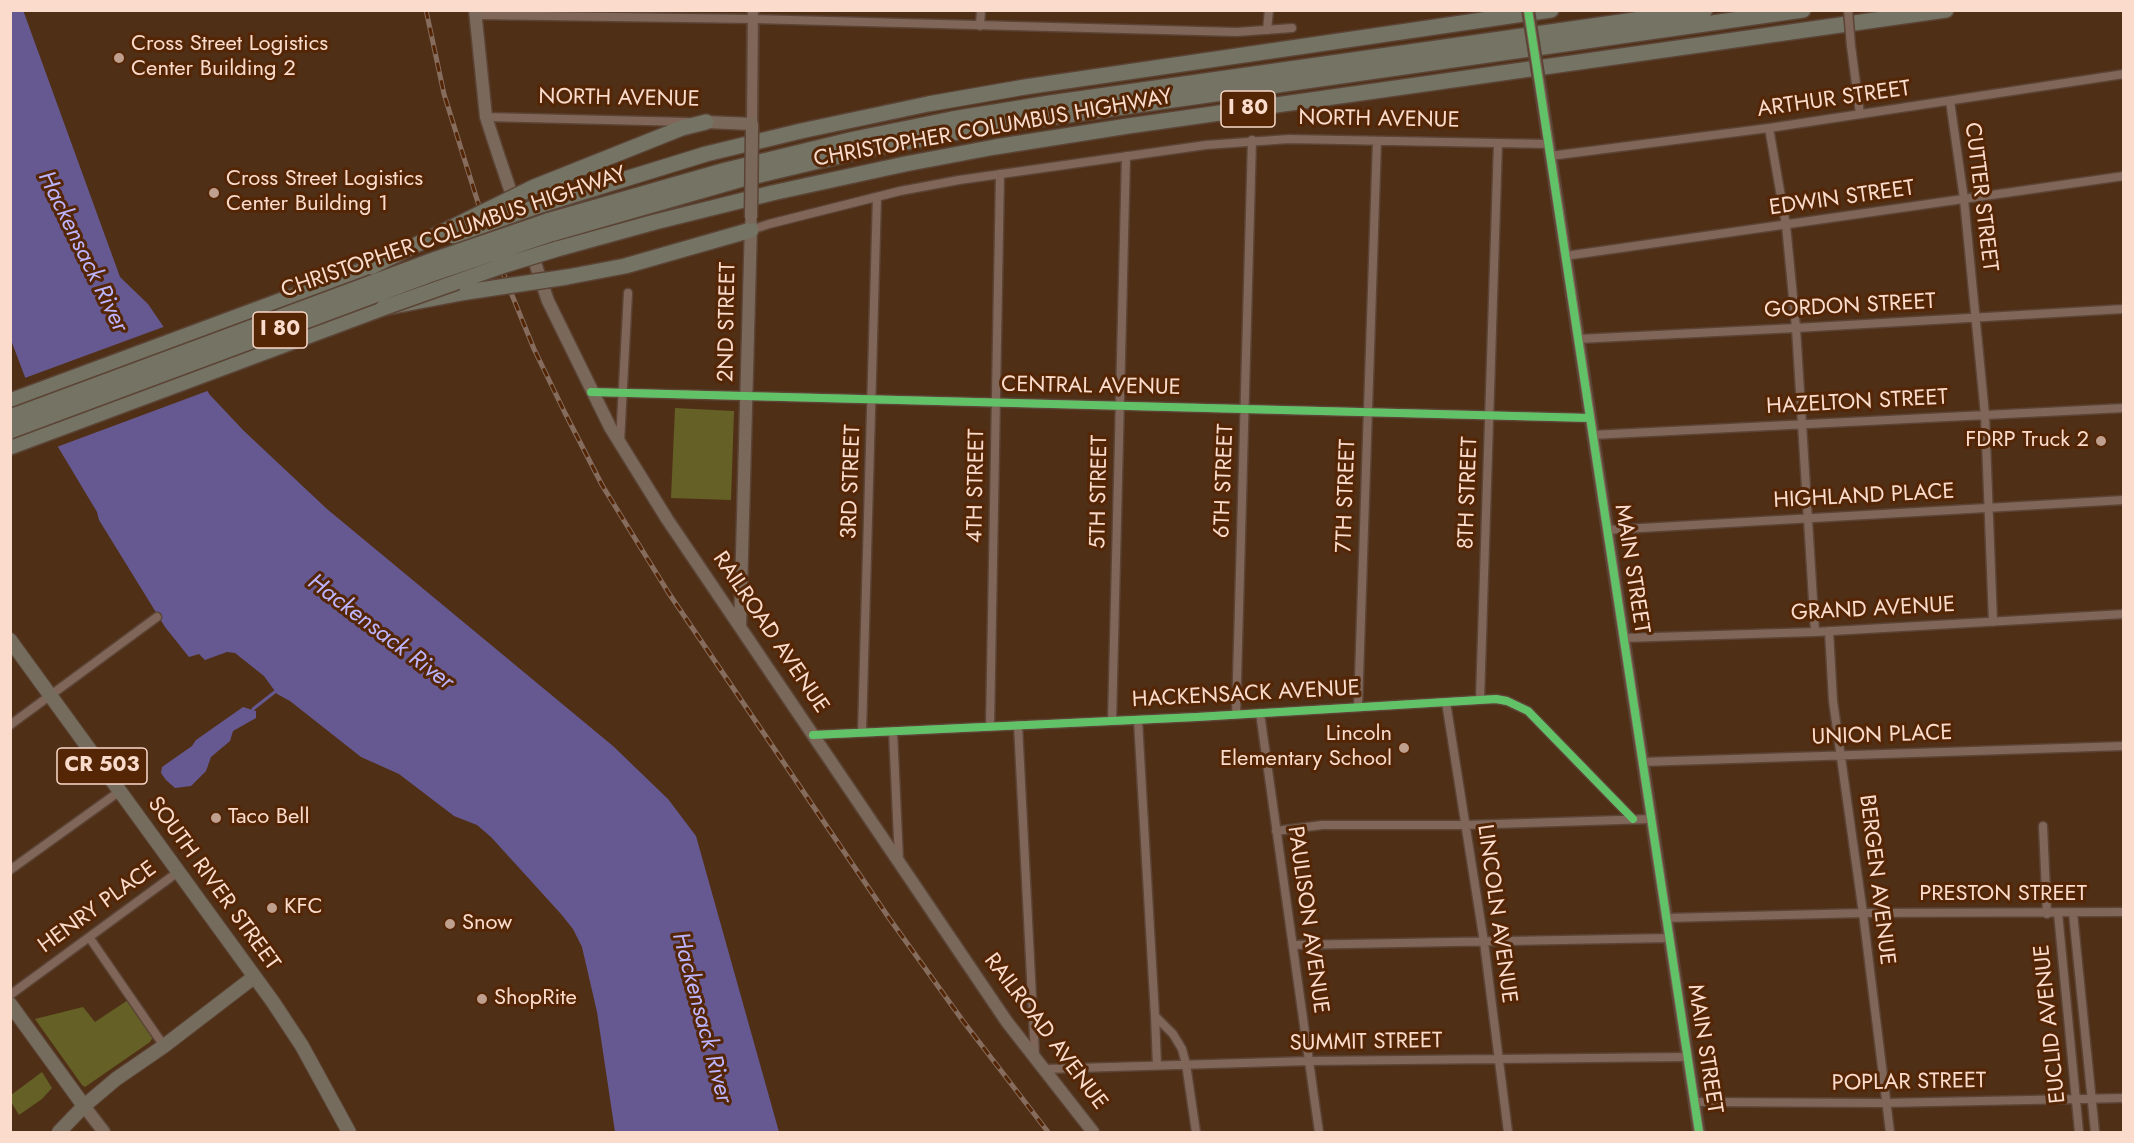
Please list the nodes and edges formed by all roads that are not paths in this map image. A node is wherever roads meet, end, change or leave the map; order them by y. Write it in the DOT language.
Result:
graph roads {
  1 [pos="981,10"];
  2 [pos="1269,10"];
  3 [pos="1528,10"];
  4 [pos="1551,10"];
  5 [pos="1705,10"];
  6 [pos="1803,10"];
  7 [pos="1848,10"];
  8 [pos="1946,10"];
  9 [pos="476,13"];
  10 [pos="753,15"];
  11 [pos="980,26"];
  12 [pos="1292,28"];
  13 [pos="1267,30"];
  14 [pos="2124,74"];
  15 [pos="1950,101"];
  16 [pos="1860,114"];
  17 [pos="486,117"];
  18 [pos="706,122"];
  19 [pos="752,127"];
  20 [pos="1769,128"];
  21 [pos="1252,140"];
  22 [pos="1377,141"];
  23 [pos="1498,144"];
  24 [pos="1548,144"];
  25 [pos="1126,156"];
  26 [pos="1550,156"];
  27 [pos="1000,174"];
  28 [pos="2124,176"];
  29 [pos="877,197"];
  30 [pos="1964,199"];
  31 [pos="751,224"];
  32 [pos="1786,225"];
  33 [pos="549,227"];
  34 [pos="1565,256"];
  35 [pos="371,267"];
  36 [pos="628,293"];
  37 [pos="383,308"];
  38 [pos="2124,309"];
  39 [pos="1976,318"];
  40 [pos="1796,328"];
  41 [pos="1578,339"];
  42 [pos="591,392"];
  43 [pos="624,392"];
  44 [pos="748,396"];
  45 [pos="872,399"];
  46 [pos="10,401"];
  47 [pos="996,402"];
  48 [pos="1120,405"];
  49 [pos="1245,408"];
  50 [pos="2124,408"];
  51 [pos="1368,411"];
  52 [pos="1489,414"];
  53 [pos="1985,415"];
  54 [pos="10,417"];
  55 [pos="1590,418"];
  56 [pos="1803,424"];
  57 [pos="10,431"];
  58 [pos="1592,435"];
  59 [pos="620,445"];
  60 [pos="10,447"];
  61 [pos="2124,500"];
  62 [pos="1989,508"];
  63 [pos="1808,519"];
  64 [pos="1607,530"];
  65 [pos="2124,614"];
  66 [pos="157,617"];
  67 [pos="1993,622"];
  68 [pos="740,627"];
  69 [pos="1828,631"];
  70 [pos="1815,632"];
  71 [pos="1623,638"];
  72 [pos="10,640"];
  73 [pos="50,695"];
  74 [pos="1480,699"];
  75 [pos="1446,702"];
  76 [pos="1358,707"];
  77 [pos="1260,713"];
  78 [pos="1236,715"];
  79 [pos="1138,720"];
  80 [pos="1112,721"];
  81 [pos="10,724"];
  82 [pos="1018,725"];
  83 [pos="990,727"];
  84 [pos="893,731"];
  85 [pos="862,732"];
  86 [pos="813,735"];
  87 [pos="2124,746"];
  88 [pos="1842,756"];
  89 [pos="1642,762"];
  90 [pos="120,791"];
  91 [pos="1633,819"];
  92 [pos="1651,819"];
  93 [pos="1465,825"];
  94 [pos="2043,826"];
  95 [pos="1276,831"];
  96 [pos="899,862"];
  97 [pos="10,870"];
  98 [pos="178,872"];
  99 [pos="2124,912"];
  100 [pos="1863,913"];
  101 [pos="2058,913"];
  102 [pos="2073,913"];
  103 [pos="2047,914"];
  104 [pos="1666,918"];
  105 [pos="89,938"];
  106 [pos="1669,938"];
  107 [pos="1484,942"];
  108 [pos="1293,945"];
  109 [pos="254,976"];
  110 [pos="2079,976"];
  111 [pos="2064,977"];
  112 [pos="10,995"];
  113 [pos="10,1004"];
  114 [pos="1155,1016"];
  115 [pos="2085,1030"];
  116 [pos="2069,1031"];
  117 [pos="164,1046"];
  118 [pos="1035,1057"];
  119 [pos="1687,1057"];
  120 [pos="1498,1060"];
  121 [pos="1309,1061"];
  122 [pos="1186,1064"];
  123 [pos="1156,1065"];
  124 [pos="1045,1070"];
  125 [pos="2092,1098"];
  126 [pos="2124,1098"];
  127 [pos="2076,1099"];
  128 [pos="1694,1102"];
  129 [pos="1885,1102"];
  130 [pos="84,1106"];
  131 [pos="59,1132"];
  132 [pos="104,1132"];
  133 [pos="349,1132"];
  134 [pos="1093,1132"];
  135 [pos="1196,1132"];
  136 [pos="1319,1132"];
  137 [pos="1508,1132"];
  138 [pos="1699,1132"];
  139 [pos="1890,1132"];
  140 [pos="2079,1132"];
  141 [pos="2095,1132"];
  1 -- 11 [label="street"];
  2 -- 13 [label="street"];
  3 -- 24 [label="street, MAIN STREET, bridge"];
  4 -- 35 [label="highway, CHRISTOPHER COLUMBUS HIGHWAY / I 80, bridge"];
  5 -- 33 [label="highway, CHRISTOPHER COLUMBUS HIGHWAY / I 80"];
  6 -- 33 [label="highway, CHRISTOPHER COLUMBUS HIGHWAY / I 80"];
  7 -- 16 [label="street, bridge"];
  8 -- 37 [label="highway, CHRISTOPHER COLUMBUS HIGHWAY / I 80, bridge"];
  9 -- 10 [label="street"];
  9 -- 17 [label="main road, RAILROAD AVENUE"];
  10 -- 11 [label="street"];
  10 -- 19 [label="street"];
  11 -- 13 [label="street"];
  12 -- 13 [label="street"];
  14 -- 15 [label="street, ARTHUR STREET"];
  15 -- 16 [label="street, ARTHUR STREET"];
  15 -- 30 [label="street, CUTTER STREET"];
  16 -- 20 [label="street, ARTHUR STREET"];
  17 -- 18 [label="street, NORTH AVENUE"];
  17 -- 42 [label="main road, RAILROAD AVENUE"];
  18 -- 19 [label="main road, NORTH AVENUE"];
  18 -- 35 [label="highway, bridge"];
  19 -- 31 [label="main road, 2ND STREET, bridge"];
  20 -- 26 [label="street, ARTHUR STREET"];
  20 -- 32 [label="street"];
  21 -- 22 [label="street, NORTH AVENUE"];
  21 -- 25 [label="street, NORTH AVENUE"];
  21 -- 49 [label="street, 6TH STREET"];
  22 -- 23 [label="street, NORTH AVENUE"];
  22 -- 51 [label="street, 7TH STREET"];
  23 -- 24 [label="street, NORTH AVENUE"];
  23 -- 52 [label="street, 8TH STREET"];
  24 -- 26 [label="street, MAIN STREET"];
  25 -- 27 [label="street, NORTH AVENUE"];
  25 -- 48 [label="street, 5TH STREET"];
  26 -- 34 [label="street, MAIN STREET"];
  27 -- 29 [label="street, NORTH AVENUE"];
  27 -- 47 [label="street, 4TH STREET"];
  28 -- 30 [label="street, EDWIN STREET"];
  29 -- 31 [label="street, NORTH AVENUE"];
  29 -- 45 [label="street, 3RD STREET"];
  30 -- 32 [label="street, EDWIN STREET"];
  30 -- 39 [label="street, CUTTER STREET"];
  31 -- 37 [label="highway, bridge"];
  31 -- 44 [label="main road, 2ND STREET"];
  32 -- 34 [label="street, EDWIN STREET"];
  32 -- 40 [label="street"];
  33 -- 54 [label="highway, CHRISTOPHER COLUMBUS HIGHWAY / I 80, bridge"];
  33 -- 57 [label="highway, CHRISTOPHER COLUMBUS HIGHWAY / I 80, bridge"];
  34 -- 41 [label="street, MAIN STREET"];
  35 -- 46 [label="highway, CHRISTOPHER COLUMBUS HIGHWAY / I 80"];
  36 -- 43 [label="street"];
  37 -- 60 [label="highway, CHRISTOPHER COLUMBUS HIGHWAY / I 80"];
  38 -- 39 [label="street, GORDON STREET"];
  39 -- 40 [label="street, GORDON STREET"];
  39 -- 53 [label="street, CUTTER STREET"];
  40 -- 41 [label="street, GORDON STREET"];
  40 -- 56 [label="street"];
  41 -- 55 [label="street, MAIN STREET"];
  42 -- 43 [label="street, CENTRAL AVENUE"];
  42 -- 59 [label="main road, RAILROAD AVENUE"];
  43 -- 44 [label="street, CENTRAL AVENUE"];
  43 -- 59 [label="street"];
  44 -- 45 [label="street, CENTRAL AVENUE"];
  44 -- 68 [label="main road, 2ND STREET"];
  45 -- 47 [label="street, CENTRAL AVENUE"];
  45 -- 85 [label="street, 3RD STREET"];
  47 -- 48 [label="street, CENTRAL AVENUE"];
  47 -- 83 [label="street, 4TH STREET"];
  48 -- 49 [label="street, CENTRAL AVENUE"];
  48 -- 80 [label="street, 5TH STREET"];
  49 -- 51 [label="street, CENTRAL AVENUE"];
  49 -- 78 [label="street, 6TH STREET"];
  50 -- 53 [label="street, HAZELTON STREET"];
  51 -- 52 [label="street, CENTRAL AVENUE"];
  51 -- 76 [label="street, 7TH STREET"];
  52 -- 55 [label="street, CENTRAL AVENUE"];
  52 -- 74 [label="street, 8TH STREET"];
  53 -- 56 [label="street, HAZELTON STREET"];
  53 -- 62 [label="street, CUTTER STREET"];
  55 -- 58 [label="street, MAIN STREET"];
  56 -- 58 [label="street, HAZELTON STREET"];
  56 -- 63 [label="street"];
  58 -- 64 [label="street, MAIN STREET"];
  59 -- 68 [label="main road, RAILROAD AVENUE"];
  61 -- 62 [label="street, HIGHLAND PLACE"];
  62 -- 63 [label="street, HIGHLAND PLACE"];
  62 -- 67 [label="street, CUTTER STREET"];
  63 -- 64 [label="street, HIGHLAND PLACE"];
  63 -- 70 [label="street"];
  64 -- 71 [label="street, MAIN STREET"];
  65 -- 67 [label="street, GRAND AVENUE"];
  66 -- 73 [label="street"];
  67 -- 69 [label="street, GRAND AVENUE"];
  68 -- 86 [label="main road, RAILROAD AVENUE"];
  69 -- 70 [label="street, GRAND AVENUE"];
  69 -- 88 [label="street, BERGEN AVENUE"];
  70 -- 71 [label="street, GRAND AVENUE"];
  71 -- 89 [label="street, MAIN STREET"];
  72 -- 73 [label="main road, SOUTH RIVER STREET / CR 503"];
  73 -- 81 [label="street"];
  73 -- 90 [label="main road, SOUTH RIVER STREET / CR 503"];
  74 -- 75 [label="street, HACKENSACK AVENUE"];
  74 -- 91 [label="street, HACKENSACK AVENUE"];
  75 -- 76 [label="street, HACKENSACK AVENUE"];
  75 -- 93 [label="street, LINCOLN AVENUE"];
  76 -- 77 [label="street, HACKENSACK AVENUE"];
  77 -- 78 [label="street, HACKENSACK AVENUE"];
  77 -- 95 [label="street, PAULISON AVENUE"];
  78 -- 79 [label="street, HACKENSACK AVENUE"];
  79 -- 80 [label="street, HACKENSACK AVENUE"];
  79 -- 114 [label="street"];
  80 -- 82 [label="street, HACKENSACK AVENUE"];
  82 -- 83 [label="street, HACKENSACK AVENUE"];
  82 -- 118 [label="street"];
  83 -- 84 [label="street, HACKENSACK AVENUE"];
  84 -- 85 [label="street, HACKENSACK AVENUE"];
  84 -- 96 [label="street"];
  85 -- 86 [label="street, HACKENSACK AVENUE"];
  86 -- 96 [label="main road, RAILROAD AVENUE"];
  87 -- 88 [label="street, UNION PLACE"];
  88 -- 89 [label="street, UNION PLACE"];
  88 -- 100 [label="street, BERGEN AVENUE"];
  89 -- 92 [label="street, MAIN STREET"];
  90 -- 97 [label="street"];
  90 -- 98 [label="main road, SOUTH RIVER STREET / CR 503"];
  91 -- 92 [label="street"];
  91 -- 93 [label="street"];
  92 -- 104 [label="street, MAIN STREET"];
  93 -- 95 [label="street"];
  93 -- 107 [label="street, LINCOLN AVENUE"];
  94 -- 103 [label="street"];
  95 -- 108 [label="street, PAULISON AVENUE"];
  96 -- 118 [label="main road, RAILROAD AVENUE"];
  98 -- 105 [label="street, HENRY PLACE"];
  98 -- 109 [label="main road, SOUTH RIVER STREET / CR 503"];
  99 -- 102 [label="street, PRESTON STREET"];
  100 -- 103 [label="street, PRESTON STREET"];
  100 -- 104 [label="street, PRESTON STREET"];
  100 -- 129 [label="street, BERGEN AVENUE"];
  101 -- 102 [label="street, PRESTON STREET"];
  101 -- 103 [label="street, PRESTON STREET"];
  101 -- 111 [label="street, EUCLID AVENUE"];
  102 -- 110 [label="street, EUCLID AVENUE"];
  104 -- 106 [label="street, MAIN STREET"];
  105 -- 112 [label="street, HENRY PLACE"];
  105 -- 117 [label="street"];
  106 -- 107 [label="street"];
  106 -- 119 [label="street, MAIN STREET"];
  107 -- 108 [label="street"];
  107 -- 120 [label="street, LINCOLN AVENUE"];
  108 -- 121 [label="street, PAULISON AVENUE"];
  109 -- 117 [label="main road"];
  109 -- 133 [label="main road, SOUTH RIVER STREET"];
  110 -- 111 [label="street"];
  110 -- 115 [label="street, EUCLID AVENUE"];
  111 -- 116 [label="street, EUCLID AVENUE"];
  113 -- 130 [label="main road"];
  114 -- 122 [label="street"];
  114 -- 123 [label="street"];
  115 -- 116 [label="street"];
  115 -- 125 [label="street, EUCLID AVENUE"];
  116 -- 127 [label="street, EUCLID AVENUE"];
  117 -- 130 [label="main road"];
  118 -- 124 [label="main road, RAILROAD AVENUE"];
  119 -- 120 [label="street, SUMMIT STREET"];
  119 -- 128 [label="street, MAIN STREET"];
  120 -- 121 [label="street, SUMMIT STREET"];
  120 -- 137 [label="street, LINCOLN AVENUE"];
  121 -- 122 [label="street, SUMMIT STREET"];
  121 -- 136 [label="street, PAULISON AVENUE"];
  122 -- 123 [label="street, SUMMIT STREET"];
  122 -- 135 [label="street"];
  123 -- 124 [label="street, SUMMIT STREET"];
  124 -- 134 [label="main road, RAILROAD AVENUE"];
  125 -- 126 [label="street, POPLAR STREET"];
  125 -- 127 [label="street, POPLAR STREET"];
  125 -- 141 [label="street, EUCLID AVENUE"];
  127 -- 129 [label="street, POPLAR STREET"];
  127 -- 140 [label="street, EUCLID AVENUE"];
  128 -- 129 [label="street, POPLAR STREET"];
  128 -- 138 [label="street, MAIN STREET"];
  129 -- 139 [label="street, BERGEN AVENUE"];
  130 -- 131 [label="main road"];
  130 -- 132 [label="main road"];
}
